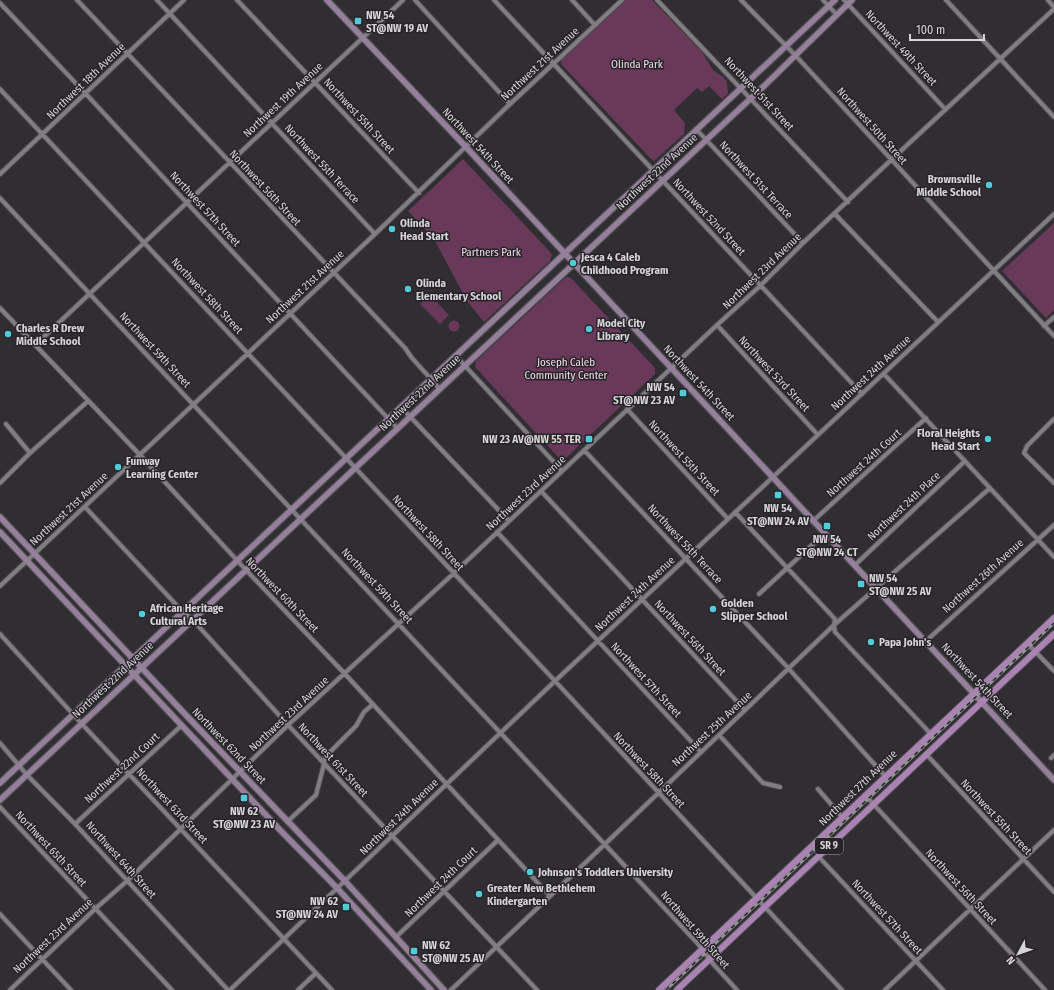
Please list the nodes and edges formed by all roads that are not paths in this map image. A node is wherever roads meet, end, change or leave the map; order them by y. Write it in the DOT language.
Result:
graph roads {
  1 [pos="77,0"];
  2 [pos="157,0"];
  3 [pos="184,0"];
  4 [pos="237,0"];
  5 [pos="328,0"];
  6 [pos="403,0"];
  7 [pos="415,0"];
  8 [pos="494,0"];
  9 [pos="572,0"];
  10 [pos="622,0"];
  11 [pos="657,0"];
  12 [pos="741,0"];
  13 [pos="823,0"];
  14 [pos="835,0"];
  15 [pos="946,0"];
  16 [pos="1048,0"];
  17 [pos="848,1"];
  18 [pos="0,3"];
  19 [pos="829,6"];
  20 [pos="1054,8"];
  21 [pos="170,14"];
  22 [pos="836,14"];
  23 [pos="594,24"];
  24 [pos="363,38"];
  25 [pos="786,46"];
  26 [pos="127,54"];
  27 [pos="796,56"];
  28 [pos="1000,58"];
  29 [pos="553,63"];
  30 [pos="315,83"];
  31 [pos="741,88"];
  32 [pos="0,89"];
  33 [pos="86,94"];
  34 [pos="751,98"];
  35 [pos="510,104"];
  36 [pos="945,109"];
  37 [pos="1054,111"];
  38 [pos="1049,112"];
  39 [pos="1054,117"];
  40 [pos="272,123"];
  41 [pos="696,129"];
  42 [pos="43,135"];
  43 [pos="707,140"];
  44 [pos="466,147"];
  45 [pos="891,160"];
  46 [pos="230,163"];
  47 [pos="653,170"];
  48 [pos="0,174"];
  49 [pos="663,180"];
  50 [pos="419,193"];
  51 [pos="0,198"];
  52 [pos="848,202"];
  53 [pos="187,203"];
  54 [pos="835,214"];
  55 [pos="1054,214"];
  56 [pos="375,234"];
  57 [pos="145,243"];
  58 [pos="803,243"];
  59 [pos="565,255"];
  60 [pos="573,263"];
  61 [pos="993,271"];
  62 [pos="333,273"];
  63 [pos="760,286"];
  64 [pos="91,294"];
  65 [pos="0,308"];
  66 [pos="290,313"];
  67 [pos="1054,317"];
  68 [pos="938,322"];
  69 [pos="717,325"];
  70 [pos="1044,326"];
  71 [pos="1054,336"];
  72 [pos="35,345"];
  73 [pos="248,353"];
  74 [pos="456,356"];
  75 [pos="464,365"];
  76 [pos="672,368"];
  77 [pos="884,374"];
  78 [pos="431,379"];
  79 [pos="440,388"];
  80 [pos="862,394"];
  81 [pos="88,401"];
  82 [pos="194,405"];
  83 [pos="401,407"];
  84 [pos="628,409"];
  85 [pos="410,416"];
  86 [pos="926,418"];
  87 [pos="389,419"];
  88 [pos="1054,419"];
  89 [pos="6,424"];
  90 [pos="397,428"];
  91 [pos="818,435"];
  92 [pos="584,450"];
  93 [pos="30,452"];
  94 [pos="140,455"];
  95 [pos="347,459"];
  96 [pos="965,461"];
  97 [pos="355,467"];
  98 [pos="562,471"];
  99 [pos="773,477"];
  100 [pos="0,483"];
  101 [pos="1054,483"];
  102 [pos="990,488"];
  103 [pos="541,491"];
  104 [pos="85,507"];
  105 [pos="292,510"];
  106 [pos="735,512"];
  107 [pos="0,517"];
  108 [pos="301,518"];
  109 [pos="728,519"];
  110 [pos="813,521"];
  111 [pos="509,522"];
  112 [pos="1054,525"];
  113 [pos="0,532"];
  114 [pos="497,532"];
  115 [pos="825,533"];
  116 [pos="1038,539"];
  117 [pos="34,553"];
  118 [pos="1054,557"];
  119 [pos="686,558"];
  120 [pos="27,560"];
  121 [pos="238,561"];
  122 [pos="855,565"];
  123 [pos="788,568"];
  124 [pos="245,569"];
  125 [pos="453,574"];
  126 [pos="0,586"];
  127 [pos="876,588"];
  128 [pos="759,594"];
  129 [pos="641,600"];
  130 [pos="183,612"];
  131 [pos="1054,618"];
  132 [pos="192,619"];
  133 [pos="399,623"];
  134 [pos="834,625"];
  135 [pos="0,634"];
  136 [pos="1054,634"];
  137 [pos="598,641"];
  138 [pos="926,641"];
  139 [pos="1027,643"];
  140 [pos="1035,651"];
  141 [pos="133,658"];
  142 [pos="126,665"];
  143 [pos="141,667"];
  144 [pos="789,669"];
  145 [pos="1054,671"];
  146 [pos="135,674"];
  147 [pos="345,674"];
  148 [pos="555,681"];
  149 [pos="974,693"];
  150 [pos="981,701"];
  151 [pos="373,704"];
  152 [pos="745,710"];
  153 [pos="74,714"];
  154 [pos="81,723"];
  155 [pos="182,725"];
  156 [pos="288,725"];
  157 [pos="500,733"];
  158 [pos="930,733"];
  159 [pos="719,735"];
  160 [pos="0,743"];
  161 [pos="701,752"];
  162 [pos="926,754"];
  163 [pos="324,764"];
  164 [pos="19,765"];
  165 [pos="240,772"];
  166 [pos="129,773"];
  167 [pos="27,775"];
  168 [pos="885,776"];
  169 [pos="232,779"];
  170 [pos="1054,780"];
  171 [pos="0,783"];
  172 [pos="447,784"];
  173 [pos="780,787"];
  174 [pos="818,789"];
  175 [pos="658,793"];
  176 [pos="865,795"];
  177 [pos="0,800"];
  178 [pos="873,804"];
  179 [pos="0,807"];
  180 [pos="842,817"];
  181 [pos="287,822"];
  182 [pos="75,824"];
  183 [pos="181,829"];
  184 [pos="1054,830"];
  185 [pos="393,836"];
  186 [pos="498,840"];
  187 [pos="605,844"];
  188 [pos="818,856"];
  189 [pos="1023,859"];
  190 [pos="127,881"];
  191 [pos="345,881"];
  192 [pos="337,888"];
  193 [pos="444,891"];
  194 [pos="1054,892"];
  195 [pos="550,896"];
  196 [pos="757,898"];
  197 [pos="765,907"];
  198 [pos="95,909"];
  199 [pos="970,909"];
  200 [pos="0,914"];
  201 [pos="396,936"];
  202 [pos="283,940"];
  203 [pos="497,947"];
  204 [pos="702,950"];
  205 [pos="710,959"];
  206 [pos="42,960"];
  207 [pos="916,961"];
  208 [pos="316,973"];
  209 [pos="10,990"];
  210 [pos="71,990"];
  211 [pos="172,990"];
  212 [pos="229,990"];
  213 [pos="298,990"];
  214 [pos="332,990"];
  215 [pos="431,990"];
  216 [pos="444,990"];
  217 [pos="451,990"];
  218 [pos="537,990"];
  219 [pos="659,990"];
  220 [pos="677,990"];
  221 [pos="737,990"];
  222 [pos="842,990"];
  223 [pos="885,990"];
  224 [pos="943,990"];
  225 [pos="1045,990"];
  1 -- 26 [label="street, Northwest 56th Street"];
  2 -- 21 [label="street, Northwest 55th Terrace"];
  3 -- 21 [label="street, Northwest 18th Avenue"];
  4 -- 30 [label="street, Northwest 55th Street"];
  5 -- 24 [label="main road, Northwest 54th Street"];
  6 -- 24 [label="street, Northwest 19th Avenue"];
  7 -- 35 [label="street"];
  8 -- 29 [label="street, Northwest 52nd Street"];
  9 -- 23 [label="street"];
  10 -- 23 [label="street, Northwest 21st Avenue"];
  11 -- 31 [label="street, Northwest 51st Street"];
  12 -- 25 [label="street, Northwest 50th Street"];
  13 -- 19 [label="street"];
  14 -- 19 [label="main road, Northwest 22nd Avenue"];
  15 -- 28 [label="street"];
  16 -- 20 [label="street"];
  17 -- 22 [label="main road, Northwest 22nd Avenue"];
  17 -- 36 [label="street, Northwest 49th Street"];
  18 -- 33 [label="street, Northwest 57th Street"];
  19 -- 22 [label="street"];
  19 -- 25 [label="main road, Northwest 22nd Avenue"];
  20 -- 28 [label="street, Northwest 23rd Avenue"];
  21 -- 26 [label="street, Northwest 18th Avenue"];
  21 -- 40 [label="street, Northwest 55th Terrace"];
  22 -- 27 [label="main road, Northwest 22nd Avenue"];
  23 -- 29 [label="street, Northwest 21st Avenue"];
  24 -- 30 [label="street, Northwest 19th Avenue"];
  24 -- 44 [label="main road, Northwest 54th Street"];
  25 -- 27 [label="street, Northwest 50th Street"];
  25 -- 31 [label="main road, Northwest 22nd Avenue"];
  26 -- 33 [label="street, Northwest 18th Avenue"];
  26 -- 46 [label="street, Northwest 56th Street"];
  27 -- 34 [label="main road, Northwest 22nd Avenue"];
  27 -- 45 [label="street, Northwest 50th Street"];
  28 -- 36 [label="street, Northwest 23rd Avenue"];
  28 -- 38 [label="street"];
  29 -- 35 [label="street, Northwest 21st Avenue"];
  29 -- 47 [label="street, Northwest 52nd Street"];
  30 -- 40 [label="street, Northwest 19th Avenue"];
  30 -- 50 [label="street, Northwest 55th Street"];
  31 -- 34 [label="street, Northwest 51st Street"];
  31 -- 41 [label="main road, Northwest 22nd Avenue"];
  32 -- 42 [label="street, Northwest 58th Street"];
  33 -- 42 [label="street, Northwest 18th Avenue"];
  33 -- 53 [label="street, Northwest 57th Street"];
  34 -- 43 [label="main road, Northwest 22nd Avenue"];
  34 -- 52 [label="street, Northwest 51st Street"];
  35 -- 44 [label="street, Northwest 21st Avenue"];
  36 -- 45 [label="street, Northwest 23rd Avenue"];
  37 -- 38 [label="street"];
  38 -- 39 [label="street"];
  40 -- 46 [label="street, Northwest 19th Avenue"];
  40 -- 56 [label="street, Northwest 55th Terrace"];
  41 -- 43 [label="street, Northwest 51st Terrace"];
  41 -- 47 [label="main road, Northwest 22nd Avenue"];
  42 -- 48 [label="street, Northwest 18th Avenue"];
  42 -- 57 [label="street, Northwest 58th Street"];
  43 -- 49 [label="main road, Northwest 22nd Avenue"];
  43 -- 58 [label="street, Northwest 51st Terrace"];
  44 -- 50 [label="street, Northwest 21st Avenue"];
  44 -- 59 [label="main road, Northwest 54th Street"];
  45 -- 52 [label="street, Northwest 23rd Avenue"];
  45 -- 61 [label="street, Northwest 50th Street"];
  46 -- 53 [label="street, Northwest 19th Avenue"];
  46 -- 62 [label="street, Northwest 56th Street"];
  47 -- 49 [label="street, Northwest 52nd Street"];
  47 -- 59 [label="main road, Northwest 22nd Avenue"];
  49 -- 60 [label="main road, Northwest 22nd Avenue"];
  49 -- 63 [label="street, Northwest 52nd Street"];
  50 -- 56 [label="street, Northwest 21st Avenue"];
  51 -- 64 [label="street, Northwest 59th Street"];
  52 -- 54 [label="street, Northwest 23rd Avenue"];
  53 -- 57 [label="street, Northwest 19th Avenue"];
  53 -- 66 [label="street, Northwest 57th Street"];
  54 -- 58 [label="street, Northwest 23rd Avenue"];
  54 -- 68 [label="street"];
  55 -- 61 [label="street, Northwest 24th Avenue"];
  56 -- 62 [label="street, Northwest 21st Avenue"];
  57 -- 64 [label="street, Northwest 19th Avenue"];
  57 -- 73 [label="street, Northwest 58th Street"];
  58 -- 63 [label="street, Northwest 23rd Avenue"];
  59 -- 60 [label="main road, Northwest 54th Street"];
  59 -- 74 [label="main road, Northwest 22nd Avenue"];
  60 -- 75 [label="main road, Northwest 22nd Avenue"];
  60 -- 76 [label="main road, Northwest 54th Street"];
  61 -- 68 [label="street, Northwest 24th Avenue"];
  61 -- 70 [label="street, Northwest 50th Street"];
  62 -- 66 [label="street, Northwest 21st Avenue"];
  62 -- 78 [label="street, Northwest 56th Street"];
  63 -- 69 [label="street, Northwest 23rd Avenue"];
  63 -- 80 [label="street, Northwest 52nd Street"];
  64 -- 72 [label="street, Northwest 19th Avenue"];
  64 -- 82 [label="street, Northwest 59th Street"];
  65 -- 72 [label="street, Northwest 60th Street"];
  66 -- 73 [label="street, Northwest 21st Avenue"];
  66 -- 87 [label="street, Northwest 57th Street"];
  67 -- 70 [label="street"];
  68 -- 77 [label="street, Northwest 24th Avenue"];
  69 -- 76 [label="street, Northwest 23rd Avenue"];
  69 -- 91 [label="street, Northwest 53rd Street"];
  70 -- 71 [label="street, Northwest 50th Street"];
  72 -- 81 [label="street, Northwest 60th Street"];
  73 -- 82 [label="street, Northwest 21st Avenue"];
  73 -- 95 [label="street, Northwest 58th Street"];
  74 -- 75 [label="street"];
  74 -- 78 [label="main road, Northwest 22nd Avenue"];
  75 -- 79 [label="main road, Northwest 22nd Avenue"];
  75 -- 98 [label="street"];
  76 -- 84 [label="street, Northwest 23rd Avenue"];
  76 -- 99 [label="main road, Northwest 54th Street"];
  77 -- 80 [label="street, Northwest 24th Avenue"];
  77 -- 86 [label="street"];
  78 -- 79 [label="street, Northwest 56th Street"];
  78 -- 83 [label="main road, Northwest 22nd Avenue"];
  79 -- 85 [label="main road, Northwest 22nd Avenue"];
  80 -- 91 [label="street, Northwest 24th Avenue"];
  81 -- 93 [label="street"];
  81 -- 94 [label="street, Northwest 60th Street"];
  82 -- 94 [label="street, Northwest 21st Avenue"];
  82 -- 105 [label="street, Northwest 59th Street"];
  83 -- 85 [label="street"];
  83 -- 87 [label="main road, Northwest 22nd Avenue"];
  84 -- 92 [label="street, Northwest 23rd Avenue"];
  84 -- 109 [label="street, Northwest 55th Street"];
  85 -- 90 [label="main road, Northwest 22nd Avenue"];
  85 -- 111 [label="street"];
  86 -- 96 [label="street"];
  86 -- 110 [label="street, Northwest 24th Court"];
  87 -- 90 [label="street, Northwest 57th Street"];
  87 -- 95 [label="main road, Northwest 22nd Avenue"];
  88 -- 101 [label="street"];
  89 -- 93 [label="street"];
  90 -- 97 [label="main road, Northwest 22nd Avenue"];
  91 -- 99 [label="street, Northwest 24th Avenue"];
  92 -- 98 [label="street, Northwest 23rd Avenue"];
  92 -- 119 [label="street, Northwest 55th Terrace"];
  93 -- 100 [label="street"];
  94 -- 104 [label="street, Northwest 21st Avenue"];
  94 -- 121 [label="street, Northwest 60th Street"];
  95 -- 97 [label="street, Northwest 58th Street"];
  95 -- 105 [label="main road, Northwest 22nd Avenue"];
  96 -- 102 [label="street"];
  96 -- 122 [label="street, Northwest 24th Place"];
  97 -- 108 [label="main road, Northwest 22nd Avenue"];
  97 -- 125 [label="street, Northwest 58th Street"];
  98 -- 103 [label="street, Northwest 23rd Avenue"];
  99 -- 106 [label="street, Northwest 24th Avenue"];
  99 -- 110 [label="main road, Northwest 54th Street"];
  102 -- 116 [label="street"];
  102 -- 127 [label="street, Northwest 25th Avenue"];
  103 -- 111 [label="street, Northwest 23rd Avenue"];
  103 -- 129 [label="street, Northwest 56th Street"];
  104 -- 117 [label="street, Northwest 21st Avenue"];
  104 -- 130 [label="street, Northwest 61st Street"];
  105 -- 108 [label="street, Northwest 59th Street"];
  105 -- 121 [label="main road, Northwest 22nd Avenue"];
  106 -- 109 [label="street, Northwest 24th Avenue"];
  106 -- 123 [label="street"];
  107 -- 117 [label="main road, Northwest 62nd Street"];
  108 -- 124 [label="main road, Northwest 22nd Avenue"];
  108 -- 133 [label="street, Northwest 59th Street"];
  109 -- 119 [label="street, Northwest 24th Avenue"];
  110 -- 115 [label="main road, Northwest 54th Street"];
  111 -- 114 [label="street, Northwest 23rd Avenue"];
  112 -- 116 [label="street, Northwest 26th Avenue"];
  113 -- 120 [label="main road, Northwest 62nd Street"];
  114 -- 125 [label="street, Northwest 23rd Avenue"];
  114 -- 137 [label="street, Northwest 57th Street"];
  115 -- 122 [label="main road, Northwest 54th Street"];
  115 -- 123 [label="street"];
  116 -- 118 [label="street"];
  116 -- 138 [label="street, Northwest 26th Avenue"];
  117 -- 120 [label="street, Northwest 21st Avenue"];
  117 -- 141 [label="main road, Northwest 62nd Street"];
  119 -- 129 [label="street, Northwest 24th Avenue"];
  119 -- 144 [label="street, Northwest 55th Terrace"];
  120 -- 126 [label="street, Northwest 21st Avenue"];
  120 -- 142 [label="main road, Northwest 62nd Street"];
  121 -- 124 [label="street, Northwest 60th Street"];
  121 -- 130 [label="main road, Northwest 22nd Avenue"];
  122 -- 127 [label="main road, Northwest 54th Street"];
  123 -- 128 [label="street"];
  123 -- 134 [label="street"];
  124 -- 132 [label="main road, Northwest 22nd Avenue"];
  124 -- 147 [label="street, Northwest 60th Street"];
  125 -- 133 [label="street, Northwest 23rd Avenue"];
  125 -- 148 [label="street, Northwest 58th Street"];
  127 -- 134 [label="street, Northwest 25th Avenue"];
  127 -- 138 [label="main road, Northwest 54th Street"];
  129 -- 137 [label="street, Northwest 24th Avenue"];
  129 -- 152 [label="street, Northwest 56th Street"];
  130 -- 132 [label="street, Northwest 61st Street"];
  130 -- 141 [label="main road, Northwest 22nd Avenue"];
  131 -- 139 [label="main road, Northwest 27th Avenue / SR 9"];
  132 -- 143 [label="main road, Northwest 22nd Avenue"];
  132 -- 156 [label="street, Northwest 61st Street"];
  133 -- 147 [label="street, Northwest 23rd Avenue"];
  133 -- 157 [label="street, Northwest 59th Street"];
  134 -- 144 [label="street, Northwest 25th Avenue"];
  134 -- 158 [label="street"];
  135 -- 153 [label="street, Northwest 63rd Street"];
  136 -- 140 [label="main road, Northwest 27th Avenue / SR 9"];
  137 -- 148 [label="street, Northwest 24th Avenue"];
  137 -- 161 [label="street, Northwest 57th Street"];
  138 -- 149 [label="main road, Northwest 54th Street"];
  139 -- 140 [label="street"];
  139 -- 149 [label="main road, Northwest 27th Avenue / SR 9"];
  140 -- 145 [label="street"];
  140 -- 150 [label="main road, Northwest 27th Avenue / SR 9"];
  141 -- 142 [label="main road, Northwest 22nd Avenue"];
  141 -- 143 [label="main road, Northwest 62nd Street"];
  142 -- 146 [label="main road, Northwest 62nd Street"];
  142 -- 153 [label="main road, Northwest 22nd Avenue"];
  143 -- 146 [label="main road, Northwest 22nd Avenue"];
  143 -- 165 [label="main road, Northwest 62nd Street"];
  144 -- 152 [label="street, Northwest 25th Avenue"];
  144 -- 168 [label="street, Northwest 55th Terrace"];
  146 -- 154 [label="main road, Northwest 22nd Avenue"];
  146 -- 155 [label="main road, Northwest 62nd Street"];
  147 -- 151 [label="street, Northwest 60th Street"];
  147 -- 156 [label="street, Northwest 23rd Avenue"];
  148 -- 157 [label="street, Northwest 24th Avenue"];
  148 -- 175 [label="street, Northwest 58th Street"];
  149 -- 150 [label="main road, Northwest 54th Street"];
  149 -- 158 [label="main road, Northwest 27th Avenue / SR 9"];
  150 -- 162 [label="main road, Northwest 27th Avenue / SR 9"];
  150 -- 170 [label="main road, Northwest 54th Street"];
  151 -- 163 [label="street"];
  151 -- 172 [label="street, Northwest 60th Street"];
  152 -- 159 [label="street, Northwest 25th Avenue"];
  153 -- 154 [label="street, Northwest 63rd Street"];
  153 -- 164 [label="main road, Northwest 22nd Avenue"];
  154 -- 166 [label="street, Northwest 63rd Street"];
  154 -- 167 [label="main road, Northwest 22nd Avenue"];
  155 -- 166 [label="street, Northwest 22nd Court"];
  155 -- 169 [label="main road, Northwest 62nd Street"];
  156 -- 163 [label="street, Northwest 61st Street"];
  156 -- 165 [label="street, Northwest 23rd Avenue"];
  157 -- 172 [label="street, Northwest 24th Avenue"];
  157 -- 187 [label="street, Northwest 59th Street"];
  158 -- 168 [label="main road, Northwest 27th Avenue / SR 9"];
  159 -- 161 [label="street, Northwest 25th Avenue"];
  159 -- 173 [label="street"];
  160 -- 164 [label="street, Northwest 64th Street"];
  161 -- 175 [label="street, Northwest 25th Avenue"];
  162 -- 178 [label="main road, Northwest 27th Avenue / SR 9"];
  162 -- 189 [label="street, Northwest 55th Street"];
  163 -- 181 [label="street"];
  163 -- 185 [label="street, Northwest 61st Street"];
  164 -- 167 [label="street, Northwest 64th Street"];
  164 -- 171 [label="main road, Northwest 22nd Avenue"];
  165 -- 169 [label="street, Northwest 23rd Avenue"];
  165 -- 181 [label="main road, Northwest 62nd Street"];
  166 -- 182 [label="street, Northwest 22nd Court"];
  166 -- 183 [label="street, Northwest 63rd Street"];
  167 -- 177 [label="main road, Northwest 22nd Avenue"];
  167 -- 182 [label="street, Northwest 64th Street"];
  168 -- 176 [label="main road, Northwest 27th Avenue / SR 9"];
  169 -- 183 [label="street, Northwest 23rd Avenue"];
  169 -- 192 [label="main road, Northwest 62nd Street"];
  172 -- 185 [label="street, Northwest 24th Avenue"];
  172 -- 186 [label="street, Northwest 60th Street"];
  174 -- 180 [label="street"];
  175 -- 187 [label="street, Northwest 25th Avenue"];
  175 -- 196 [label="street, Northwest 58th Street"];
  176 -- 178 [label="street, Northwest 56th Street"];
  176 -- 180 [label="main road, Northwest 27th Avenue / SR 9"];
  178 -- 188 [label="main road, Northwest 27th Avenue / SR 9"];
  178 -- 199 [label="street, Northwest 56th Street"];
  179 -- 198 [label="street, Northwest 65th Street"];
  180 -- 196 [label="main road, Northwest 27th Avenue / SR 9"];
  181 -- 191 [label="main road, Northwest 62nd Street"];
  182 -- 190 [label="street, Northwest 64th Street"];
  183 -- 190 [label="street, Northwest 23rd Avenue"];
  183 -- 202 [label="street, Northwest 63rd Street"];
  184 -- 189 [label="street"];
  185 -- 191 [label="street, Northwest 24th Avenue"];
  185 -- 193 [label="street, Northwest 61st Street"];
  186 -- 193 [label="street, Northwest 24th Court"];
  186 -- 195 [label="street, Northwest 60th Street"];
  187 -- 195 [label="street, Northwest 25th Avenue"];
  187 -- 204 [label="street, Northwest 59th Street"];
  188 -- 197 [label="main road, Northwest 27th Avenue / SR 9"];
  188 -- 207 [label="street, Northwest 57th Street"];
  189 -- 194 [label="street, Northwest 55th Street"];
  189 -- 199 [label="street"];
  190 -- 198 [label="street, Northwest 23rd Avenue"];
  190 -- 212 [label="street, Northwest 64th Street"];
  191 -- 192 [label="street, Northwest 24th Avenue"];
  191 -- 201 [label="main road, Northwest 62nd Street"];
  192 -- 202 [label="street, Northwest 24th Avenue"];
  192 -- 215 [label="main road, Northwest 62nd Street"];
  193 -- 201 [label="street, Northwest 24th Court"];
  193 -- 203 [label="street, Northwest 61st Street"];
  195 -- 203 [label="street, Northwest 25th Avenue"];
  196 -- 197 [label="street, Northwest 58th Street"];
  196 -- 204 [label="main road, Northwest 27th Avenue / SR 9"];
  197 -- 205 [label="main road, Northwest 27th Avenue / SR 9"];
  197 -- 222 [label="street, Northwest 58th Street"];
  198 -- 206 [label="street, Northwest 23rd Avenue"];
  198 -- 211 [label="street, Northwest 65th Street"];
  199 -- 207 [label="street"];
  199 -- 225 [label="street, Northwest 56th Street"];
  200 -- 206 [label="street"];
  201 -- 216 [label="main road, Northwest 62nd Street"];
  202 -- 208 [label="street, Northwest 63rd Street"];
  202 -- 212 [label="street, Northwest 24th Avenue"];
  203 -- 217 [label="street, Northwest 25th Avenue"];
  203 -- 218 [label="street, Northwest 61st Street"];
  204 -- 205 [label="street, Northwest 59th Street"];
  204 -- 219 [label="main road, Northwest 27th Avenue / SR 9"];
  205 -- 220 [label="main road, Northwest 27th Avenue / SR 9"];
  205 -- 221 [label="street, Northwest 59th Street"];
  206 -- 209 [label="street, Northwest 23rd Avenue"];
  206 -- 210 [label="street"];
  207 -- 223 [label="street"];
  207 -- 224 [label="street, Northwest 57th Street"];
  208 -- 213 [label="street"];
  208 -- 214 [label="street, Northwest 63rd Street"];
}
